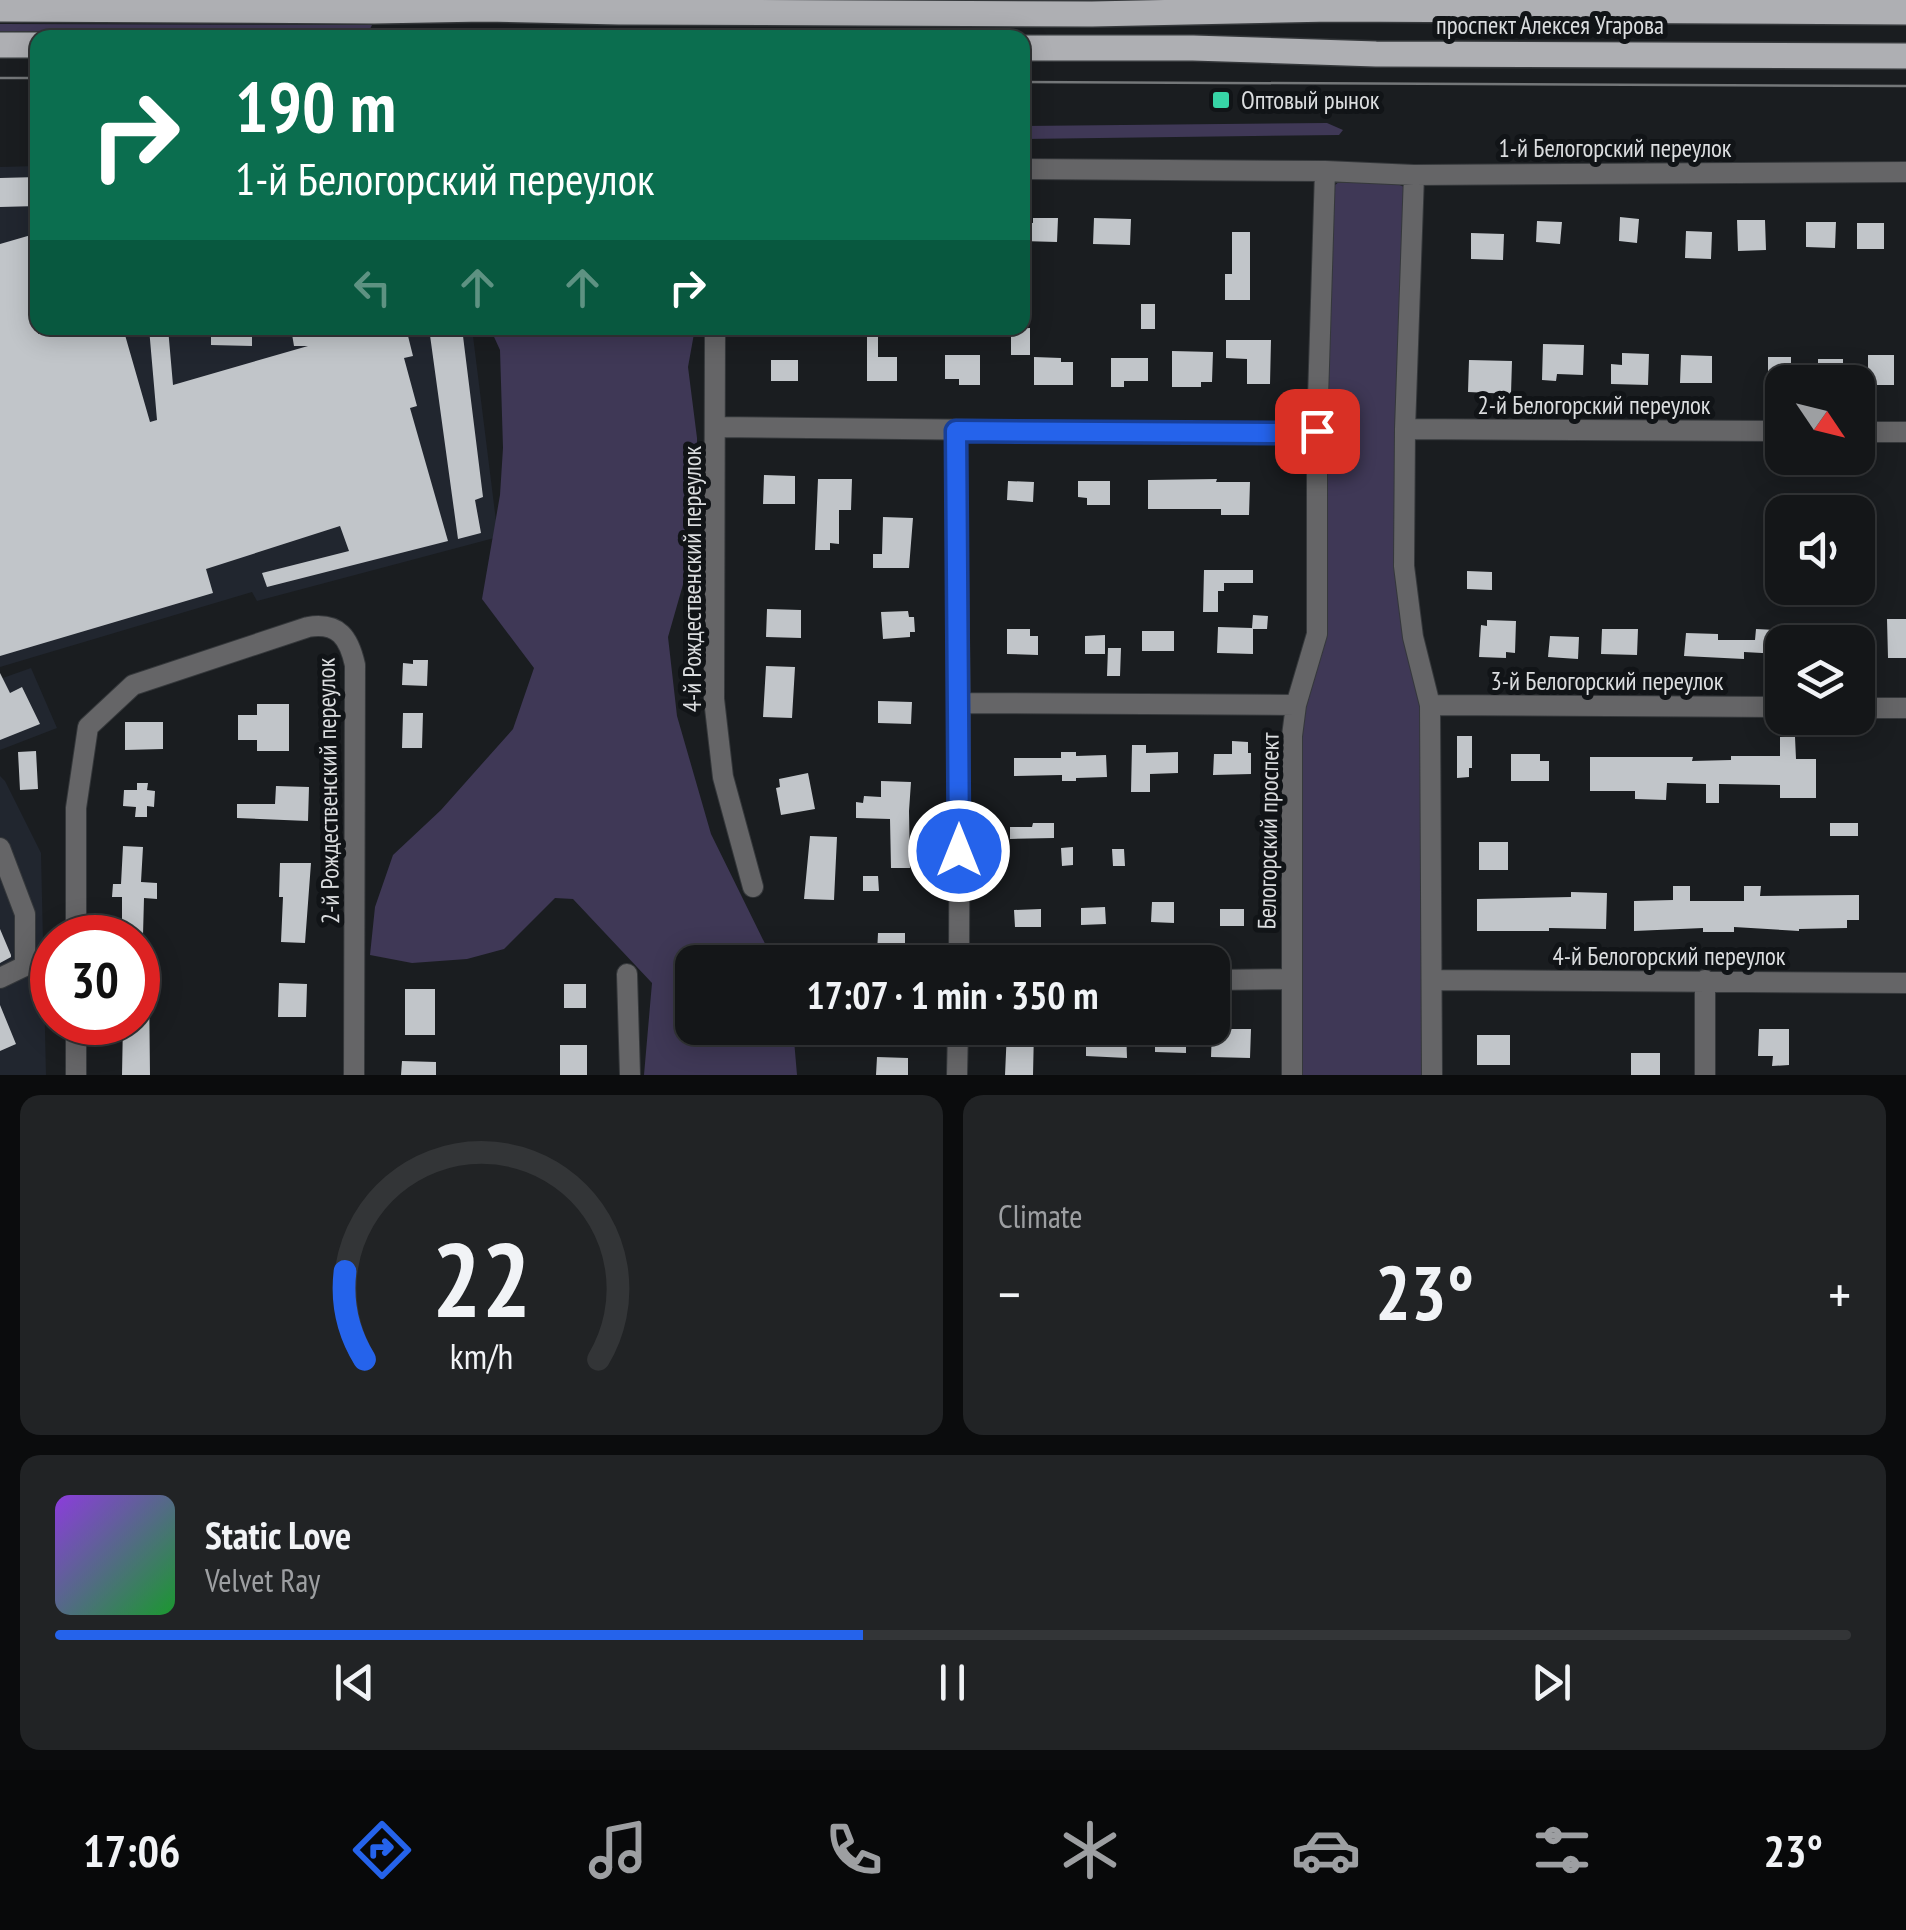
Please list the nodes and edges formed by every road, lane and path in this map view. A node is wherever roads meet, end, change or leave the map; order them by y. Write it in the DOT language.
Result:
graph roads {
  1 [pos="59,4"];
  2 [pos="486,4"];
  3 [pos="188,5"];
  4 [pos="304,5"];
  5 [pos="1611,5"];
  6 [pos="374,6"];
  7 [pos="619,6"];
  8 [pos="814,6"];
  9 [pos="1791,6"];
  10 [pos="1092,7"];
  11 [pos="0,9"];
  12 [pos="1906,12"];
  13 [pos="1194,14"];
  14 [pos="0,45"];
  15 [pos="30,45"];
  16 [pos="1030,48"];
  17 [pos="1193,48"];
  18 [pos="1906,56"];
  19 [pos="1030,169"];
  20 [pos="1325,171"];
  21 [pos="1906,172"];
  22 [pos="1414,174"];
  23 [pos="715,335"];
  24 [pos="716,428"];
  25 [pos="1405,429"];
  26 [pos="956,431"];
  27 [pos="1317,431"];
  28 [pos="1765,431"];
  29 [pos="1875,432"];
  30 [pos="1906,432"];
  31 [pos="960,702"];
  32 [pos="1296,705"];
  33 [pos="1430,705"];
  34 [pos="1765,707"];
  35 [pos="1875,708"];
  36 [pos="1906,708"];
  37 [pos="0,848"];
  38 [pos="753,887"];
  39 [pos="76,915"];
  40 [pos="959,945"];
  41 [pos="627,974"];
  42 [pos="0,978"];
  43 [pos="1292,979"];
  44 [pos="1230,980"];
  45 [pos="1432,980"];
  46 [pos="1705,980"];
  47 [pos="1906,983"];
  48 [pos="76,1045"];
  49 [pos="958,1045"];
  50 [pos="76,1075"];
  51 [pos="354,1075"];
  52 [pos="630,1075"];
  53 [pos="957,1075"];
  54 [pos="1292,1075"];
  55 [pos="1432,1075"];
  56 [pos="1705,1075"];
  1 -- 3 [label="main road, проспект Алексея Угарова"];
  1 -- 11 [label="main road, проспект Алексея Угарова"];
  2 -- 6 [label="main road, проспект Алексея Угарова"];
  2 -- 7 [label="main road, проспект Алексея Угарова"];
  3 -- 4 [label="main road, проспект Алексея Угарова"];
  4 -- 6 [label="main road, проспект Алексея Угарова"];
  5 -- 9 [label="main road, проспект Алексея Угарова"];
  5 -- 13 [label="main road, проспект Алексея Угарова"];
  7 -- 8 [label="main road, проспект Алексея Угарова"];
  8 -- 10 [label="main road, проспект Алексея Угарова"];
  9 -- 12 [label="main road, проспект Алексея Угарова"];
  10 -- 13 [label="main road, проспект Алексея Угарова"];
  13 -- 17 [label="main road"];
  14 -- 15 [label="main road"];
  16 -- 17 [label="main road, проспект Алексея Угарова"];
  17 -- 18 [label="main road, проспект Алексея Угарова"];
  19 -- 20 [label="street, 1-й Белогорский переулок"];
  20 -- 22 [label="street, 1-й Белогорский переулок"];
  20 -- 27 [label="street, Белогорский проспект"];
  21 -- 22 [label="street, 1-й Белогорский переулок"];
  22 -- 25 [label="street"];
  23 -- 24 [label="street, 4-й Рождественский переулок"];
  24 -- 26 [label="street"];
  24 -- 38 [label="street, 4-й Рождественский переулок"];
  25 -- 28 [label="street, 2-й Белогорский переулок"];
  25 -- 33 [label="street"];
  26 -- 27 [label="street"];
  26 -- 31 [label="street"];
  27 -- 32 [label="street, Белогорский проспект"];
  29 -- 30 [label="street"];
  31 -- 32 [label="street"];
  31 -- 40 [label="street"];
  32 -- 43 [label="street, Белогорский проспект"];
  33 -- 34 [label="street, 3-й Белогорский переулок"];
  33 -- 45 [label="street"];
  35 -- 36 [label="street"];
  37 -- 42 [label="street"];
  39 -- 51 [label="street, 2-й Рождественский переулок"];
  41 -- 52 [label="street"];
  43 -- 44 [label="street"];
  43 -- 54 [label="street, Белогорский проспект"];
  45 -- 46 [label="street, 4-й Белогорский переулок"];
  45 -- 55 [label="street"];
  46 -- 47 [label="street, 4-й Белогорский переулок"];
  46 -- 56 [label="street"];
  48 -- 50 [label="street"];
  49 -- 53 [label="street"];
}
